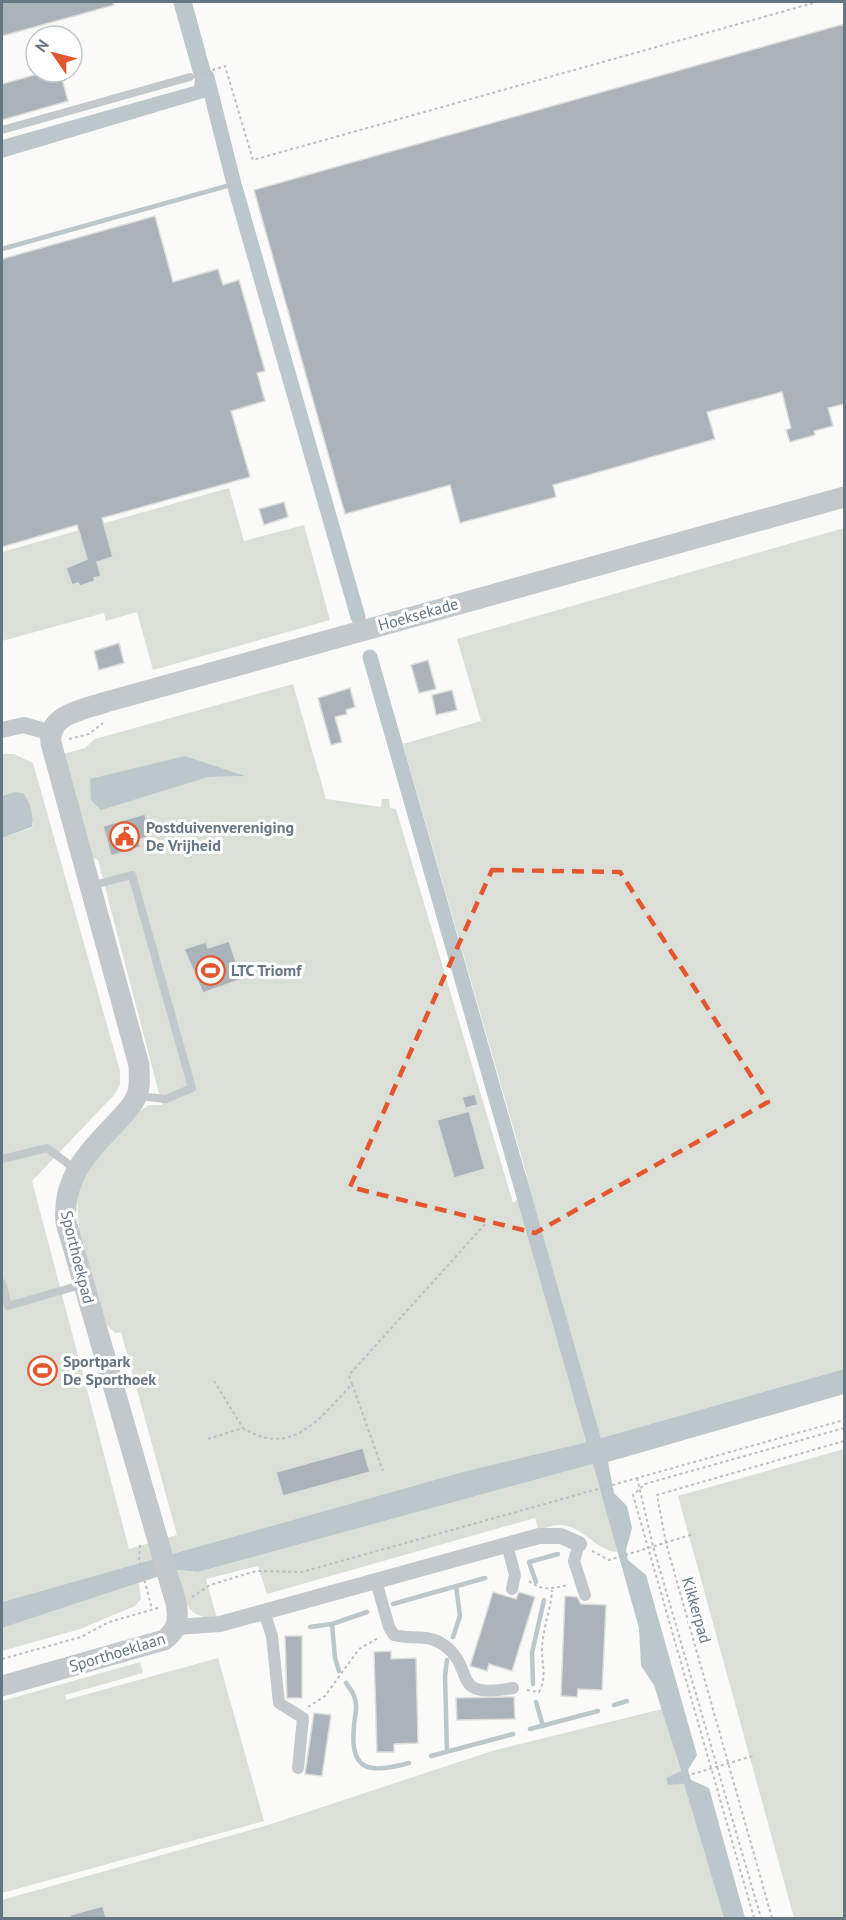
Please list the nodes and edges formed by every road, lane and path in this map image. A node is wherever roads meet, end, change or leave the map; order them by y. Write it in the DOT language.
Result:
graph roads {
  1 [pos="817,2"];
  2 [pos="190,77"];
  3 [pos="2,130"];
  4 [pos="844,497"];
  5 [pos="2,730"];
  6 [pos="51,733"];
  7 [pos="90,886"];
  8 [pos="137,1096"];
  9 [pos="2,1160"];
  10 [pos="76,1170"];
  11 [pos="486,1223"];
  12 [pos="2,1283"];
  13 [pos="84,1284"];
  14 [pos="214,1381"];
  15 [pos="352,1384"];
  16 [pos="844,1420"];
  17 [pos="243,1428"];
  18 [pos="844,1428"];
  19 [pos="208,1439"];
  20 [pos="844,1442"];
  21 [pos="383,1471"];
  22 [pos="636,1478"];
  23 [pos="639,1487"];
  24 [pos="694,1534"];
  25 [pos="666,1543"];
  26 [pos="579,1544"];
  27 [pos="507,1545"];
  28 [pos="653,1546"];
  29 [pos="648,1548"];
  30 [pos="139,1560"];
  31 [pos="515,1575"];
  32 [pos="376,1581"];
  33 [pos="512,1589"];
  34 [pos="552,1590"];
  35 [pos="585,1591"];
  36 [pos="176,1603"];
  37 [pos="152,1609"];
  38 [pos="264,1612"];
  39 [pos="177,1627"];
  40 [pos="391,1632"];
  41 [pos="2,1659"];
  42 [pos="2,1686"];
  43 [pos="513,1688"];
  44 [pos="298,1713"];
  45 [pos="753,1756"];
  46 [pos="728,1764"];
  47 [pos="298,1768"];
  48 [pos="718,1768"];
  49 [pos="711,1770"];
  50 [pos="669,1781"];
  51 [pos="754,1918"];
  52 [pos="761,1918"];
  53 [pos="772,1918"];
  1 -- 2 [label="path"];
  2 -- 3 [label="lane"];
  4 -- 6 [label="street, Hoeksekade"];
  5 -- 6 [label="street"];
  6 -- 7 [label="street"];
  7 -- 8 [label="street"];
  7 -- 8 [label="lane"];
  8 -- 10 [label="street, Sporthoekpad"];
  9 -- 10 [label="lane"];
  10 -- 13 [label="street, Sporthoekpad"];
  11 -- 15 [label="path"];
  12 -- 13 [label="lane"];
  13 -- 36 [label="street, Sporthoekpad"];
  14 -- 17 [label="path"];
  15 -- 17 [label="path"];
  15 -- 21 [label="path"];
  16 -- 22 [label="path"];
  17 -- 19 [label="path"];
  18 -- 23 [label="path"];
  20 -- 25 [label="path, Kikkerpad"];
  22 -- 23 [label="path, Kikkerpad"];
  22 -- 36 [label="path, Sporthoeklaan"];
  23 -- 28 [label="path, Kikkerpad"];
  23 -- 29 [label="path, Kikkerpad"];
  24 -- 25 [label="path"];
  25 -- 28 [label="path"];
  25 -- 46 [label="path, Kikkerpad"];
  26 -- 27 [label="street, Sporthoeklaan"];
  26 -- 29 [label="path"];
  26 -- 35 [label="street"];
  27 -- 31 [label="street"];
  27 -- 32 [label="street, Sporthoeklaan"];
  28 -- 29 [label="path"];
  28 -- 48 [label="path, Kikkerpad"];
  29 -- 49 [label="path, Kikkerpad"];
  30 -- 37 [label="path"];
  31 -- 33 [label="street"];
  31 -- 34 [label="path"];
  32 -- 38 [label="street, Sporthoeklaan"];
  32 -- 40 [label="street"];
  34 -- 35 [label="path"];
  34 -- 43 [label="path"];
  36 -- 37 [label="path, Sporthoeklaan"];
  36 -- 39 [label="street, Sporthoekpad"];
  37 -- 41 [label="path, Sporthoeklaan"];
  38 -- 39 [label="street, Sporthoeklaan"];
  38 -- 44 [label="street"];
  39 -- 42 [label="street, Sporthoeklaan"];
  40 -- 43 [label="street"];
  40 -- 44 [label="path"];
  44 -- 47 [label="street"];
  45 -- 46 [label="path"];
  46 -- 48 [label="path"];
  46 -- 53 [label="path, Kikkerpad"];
  48 -- 49 [label="path"];
  48 -- 52 [label="path, Kikkerpad"];
  49 -- 50 [label="path"];
  49 -- 51 [label="path, Kikkerpad"];
}
